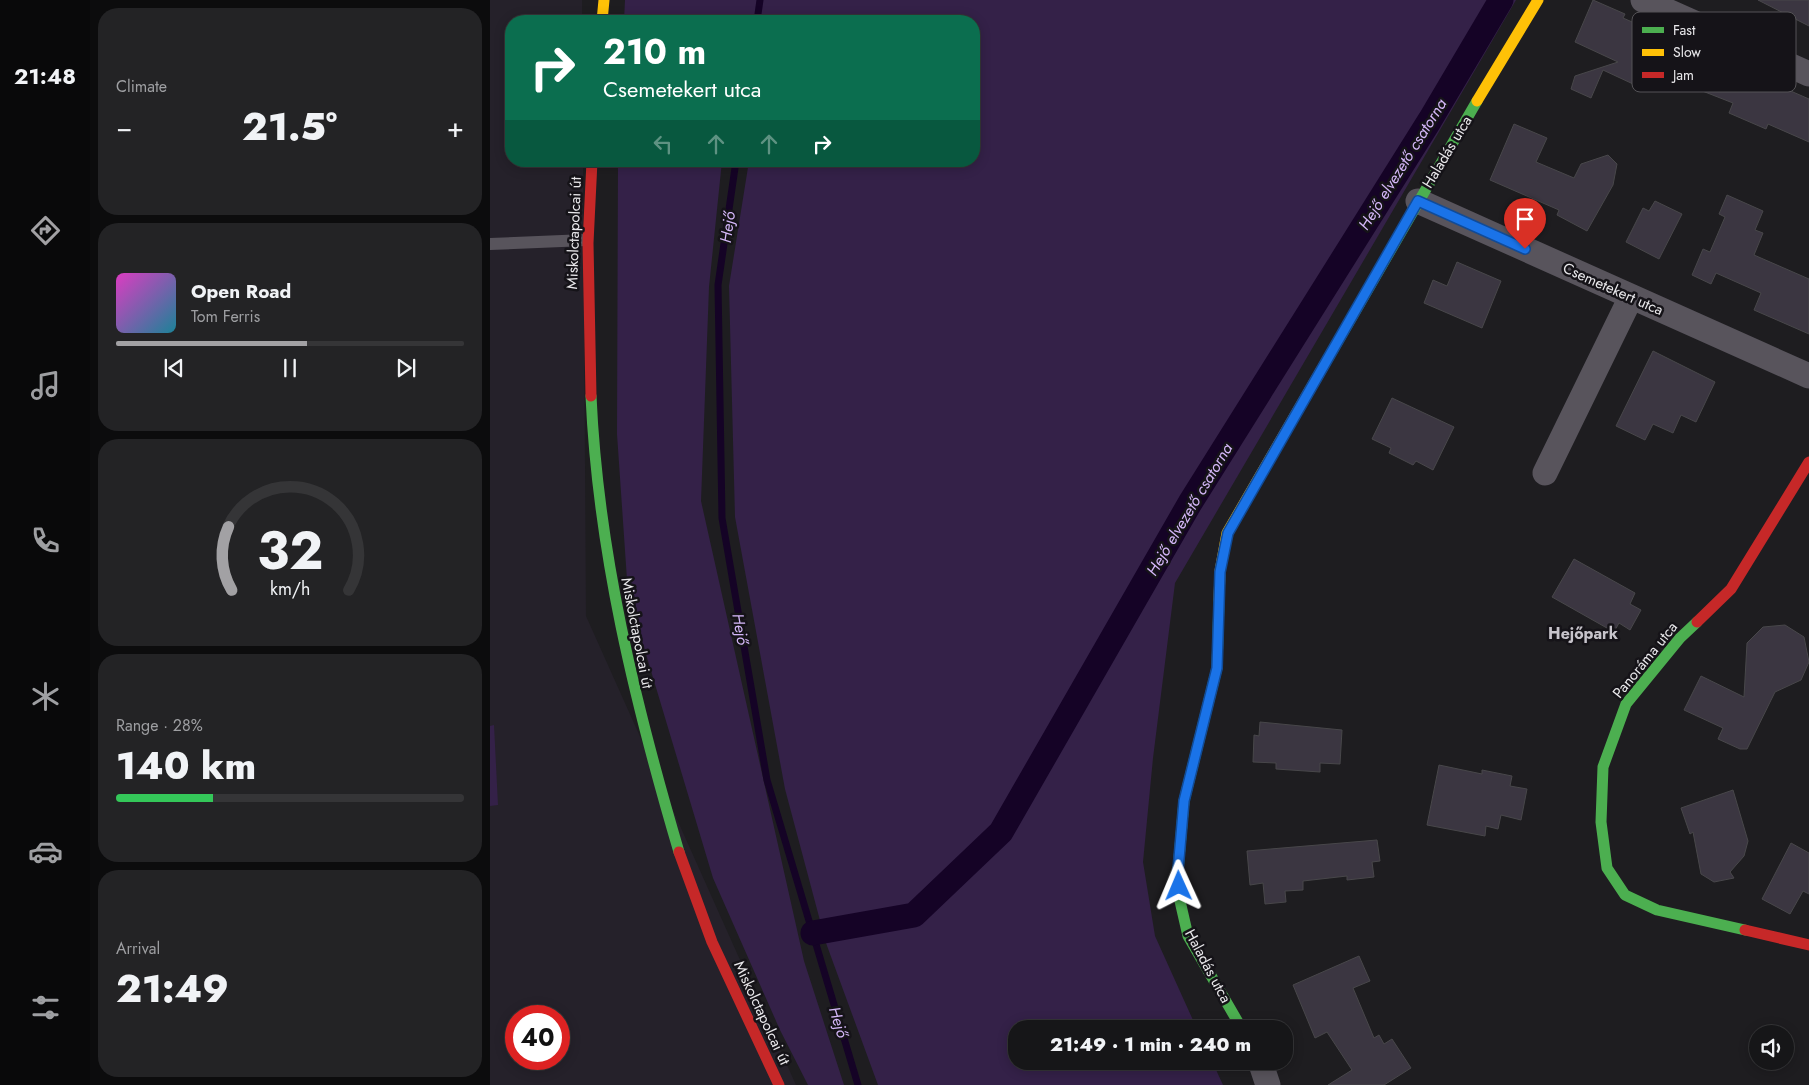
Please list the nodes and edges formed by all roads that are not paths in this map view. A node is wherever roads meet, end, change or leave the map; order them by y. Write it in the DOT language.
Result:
graph roads {
  1 [pos="604,0"];
  2 [pos="1538,0"];
  3 [pos="1643,0"];
  4 [pos="1670,12"];
  5 [pos="603,15"];
  6 [pos="1796,68"];
  7 [pos="1809,74"];
  8 [pos="592,167"];
  9 [pos="1418,201"];
  10 [pos="586,240"];
  11 [pos="490,244"];
  12 [pos="1631,296"];
  13 [pos="1809,376"];
  14 [pos="1809,462"];
  15 [pos="1545,473"];
  16 [pos="1809,945"];
  17 [pos="1237,1020"];
  18 [pos="1263,1070"];
  19 [pos="779,1085"];
  20 [pos="1268,1085"];
  1 -- 5 [label="street"];
  2 -- 9 [label="street, Haladás utca"];
  3 -- 4 [label="street"];
  6 -- 7 [label="street"];
  8 -- 10 [label="street, Miskolctapolcai út"];
  9 -- 12 [label="street, Csemetekert utca"];
  9 -- 17 [label="street, Haladás utca"];
  10 -- 11 [label="lane"];
  10 -- 19 [label="street, Miskolctapolcai út"];
  12 -- 13 [label="street, Csemetekert utca"];
  12 -- 15 [label="street"];
  14 -- 16 [label="street, Panoráma utca"];
  18 -- 20 [label="street"];
}
